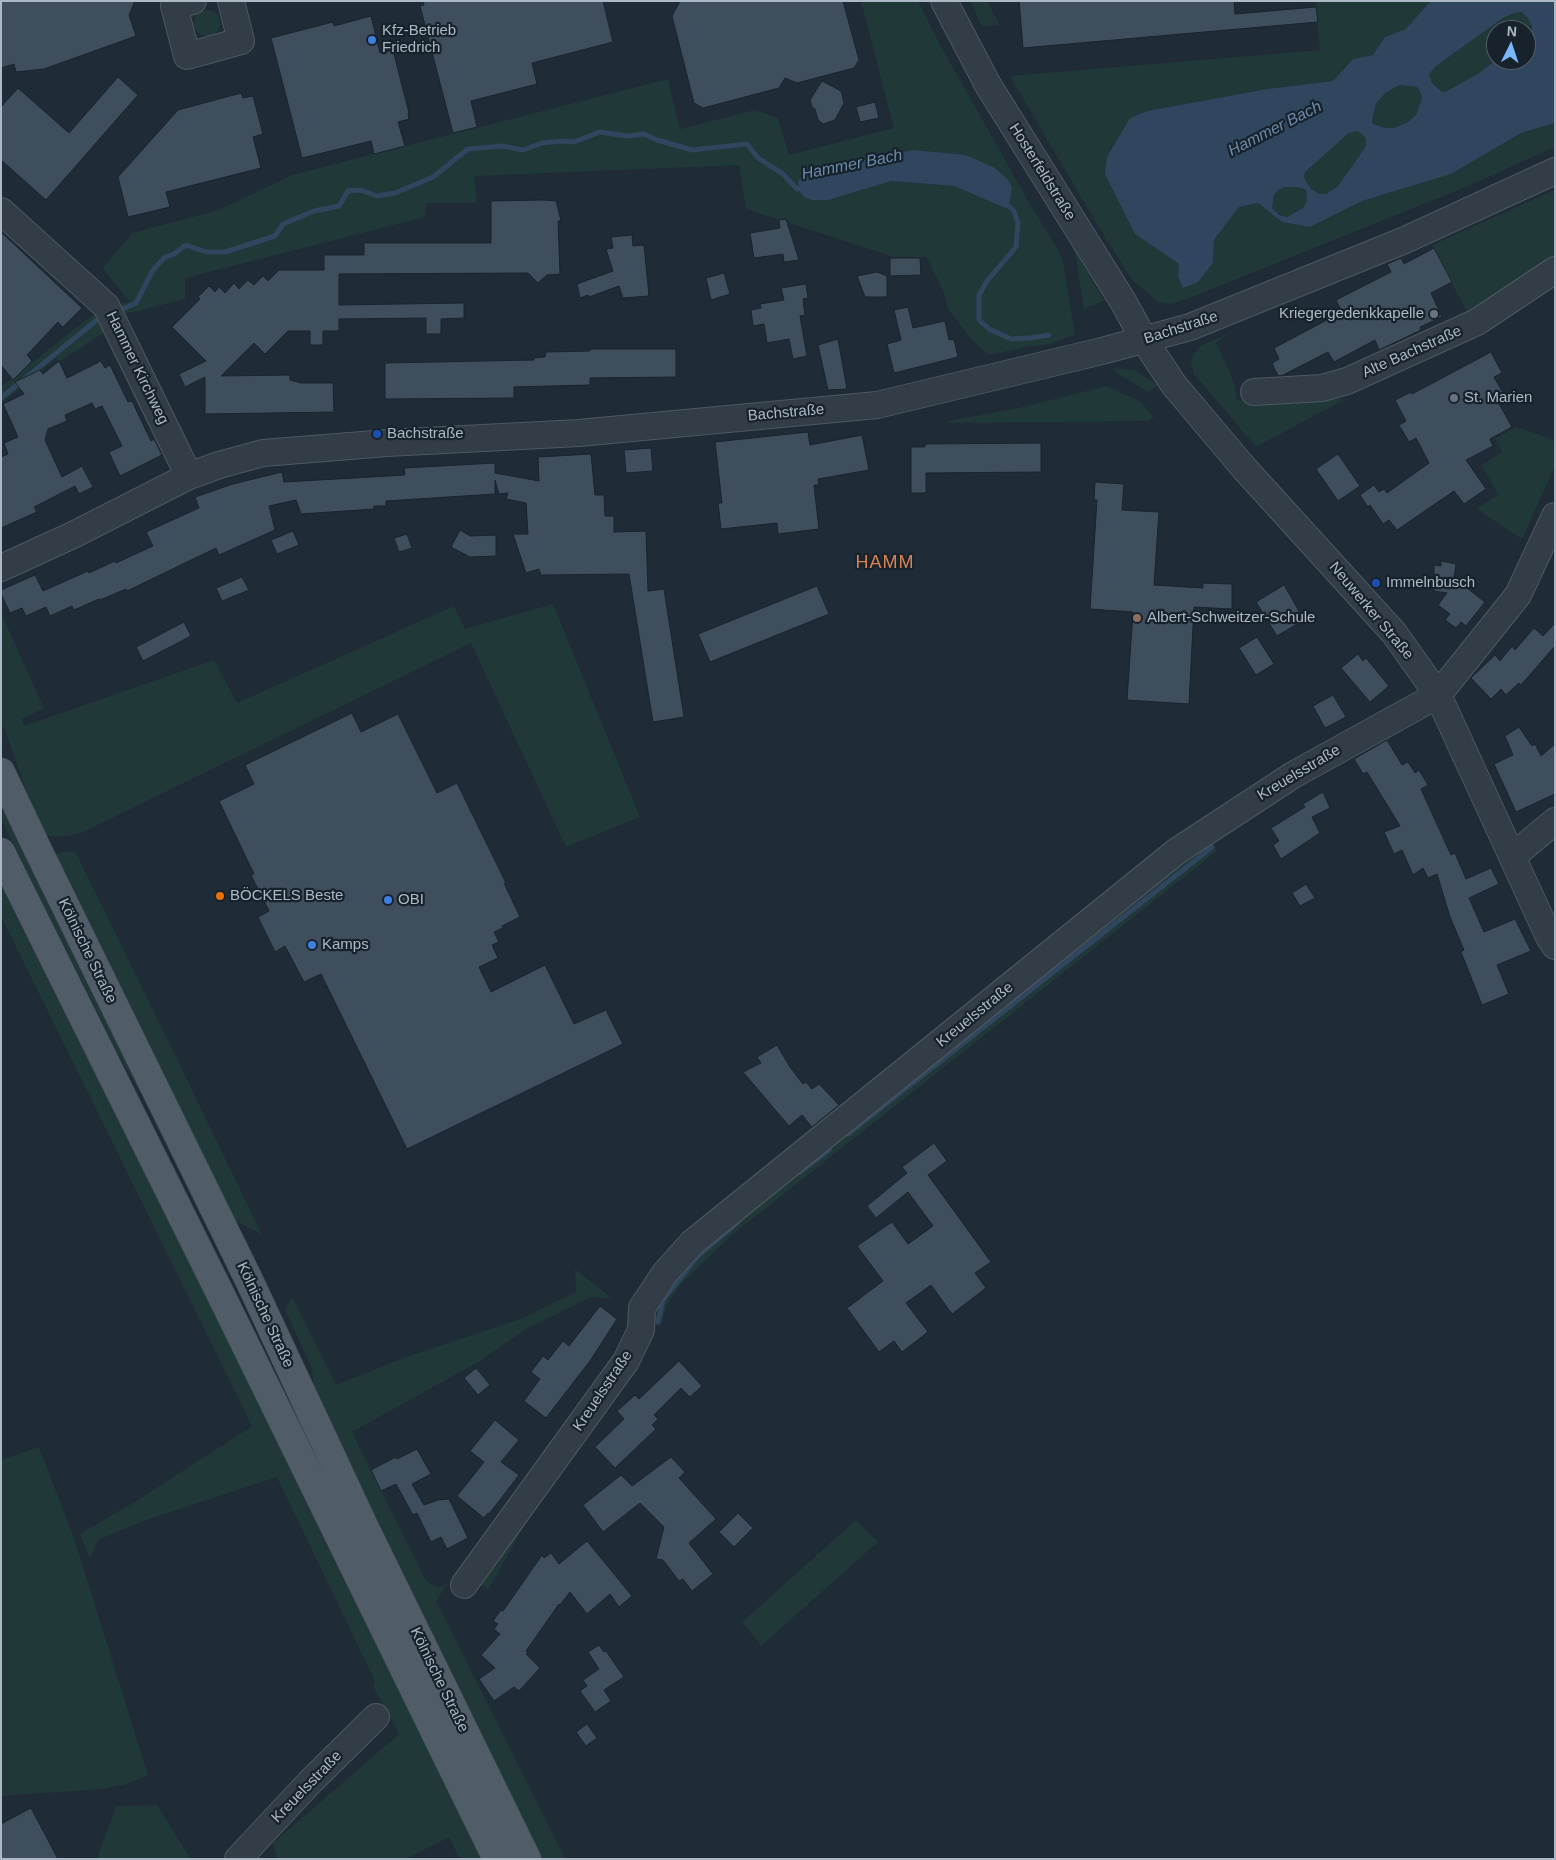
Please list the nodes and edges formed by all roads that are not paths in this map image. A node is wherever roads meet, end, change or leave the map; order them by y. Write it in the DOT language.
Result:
graph roads {
  1 [pos="192,1"];
  2 [pos="231,1"];
  3 [pos="944,1"];
  4 [pos="1555,171"];
  5 [pos="1,211"];
  6 [pos="1555,270"];
  7 [pos="1144,340"];
  8 [pos="1254,392"];
  9 [pos="189,476"];
  10 [pos="1555,516"];
  11 [pos="1,568"];
  12 [pos="1438,695"];
  13 [pos="1,772"];
  14 [pos="1555,821"];
  15 [pos="1,852"];
  16 [pos="1513,856"];
  17 [pos="1555,946"];
  18 [pos="464,1585"];
  19 [pos="376,1717"];
  20 [pos="238,1859"];
  21 [pos="497,1859"];
  22 [pos="527,1859"];
  1 -- 2 [label="street"];
  3 -- 7 [label="street, Hosterfeldstraße"];
  4 -- 7 [label="street, Bachstraße"];
  5 -- 9 [label="street, Hammer Kirchweg"];
  6 -- 8 [label="street, Alte Bachstraße"];
  7 -- 9 [label="street, Bachstraße"];
  7 -- 12 [label="street, Neuwerker Straße"];
  9 -- 11 [label="street, Bachstraße"];
  10 -- 12 [label="street, Kreuelsstraße"];
  12 -- 16 [label="street, Neuwerker Straße"];
  12 -- 18 [label="street, Kreuelsstraße"];
  13 -- 22 [label="main road, Kölnische Straße"];
  14 -- 16 [label="street"];
  15 -- 21 [label="main road, Kölnische Straße"];
  16 -- 17 [label="street, Neuwerker Straße"];
  19 -- 20 [label="street, Kreuelsstraße"];
}
